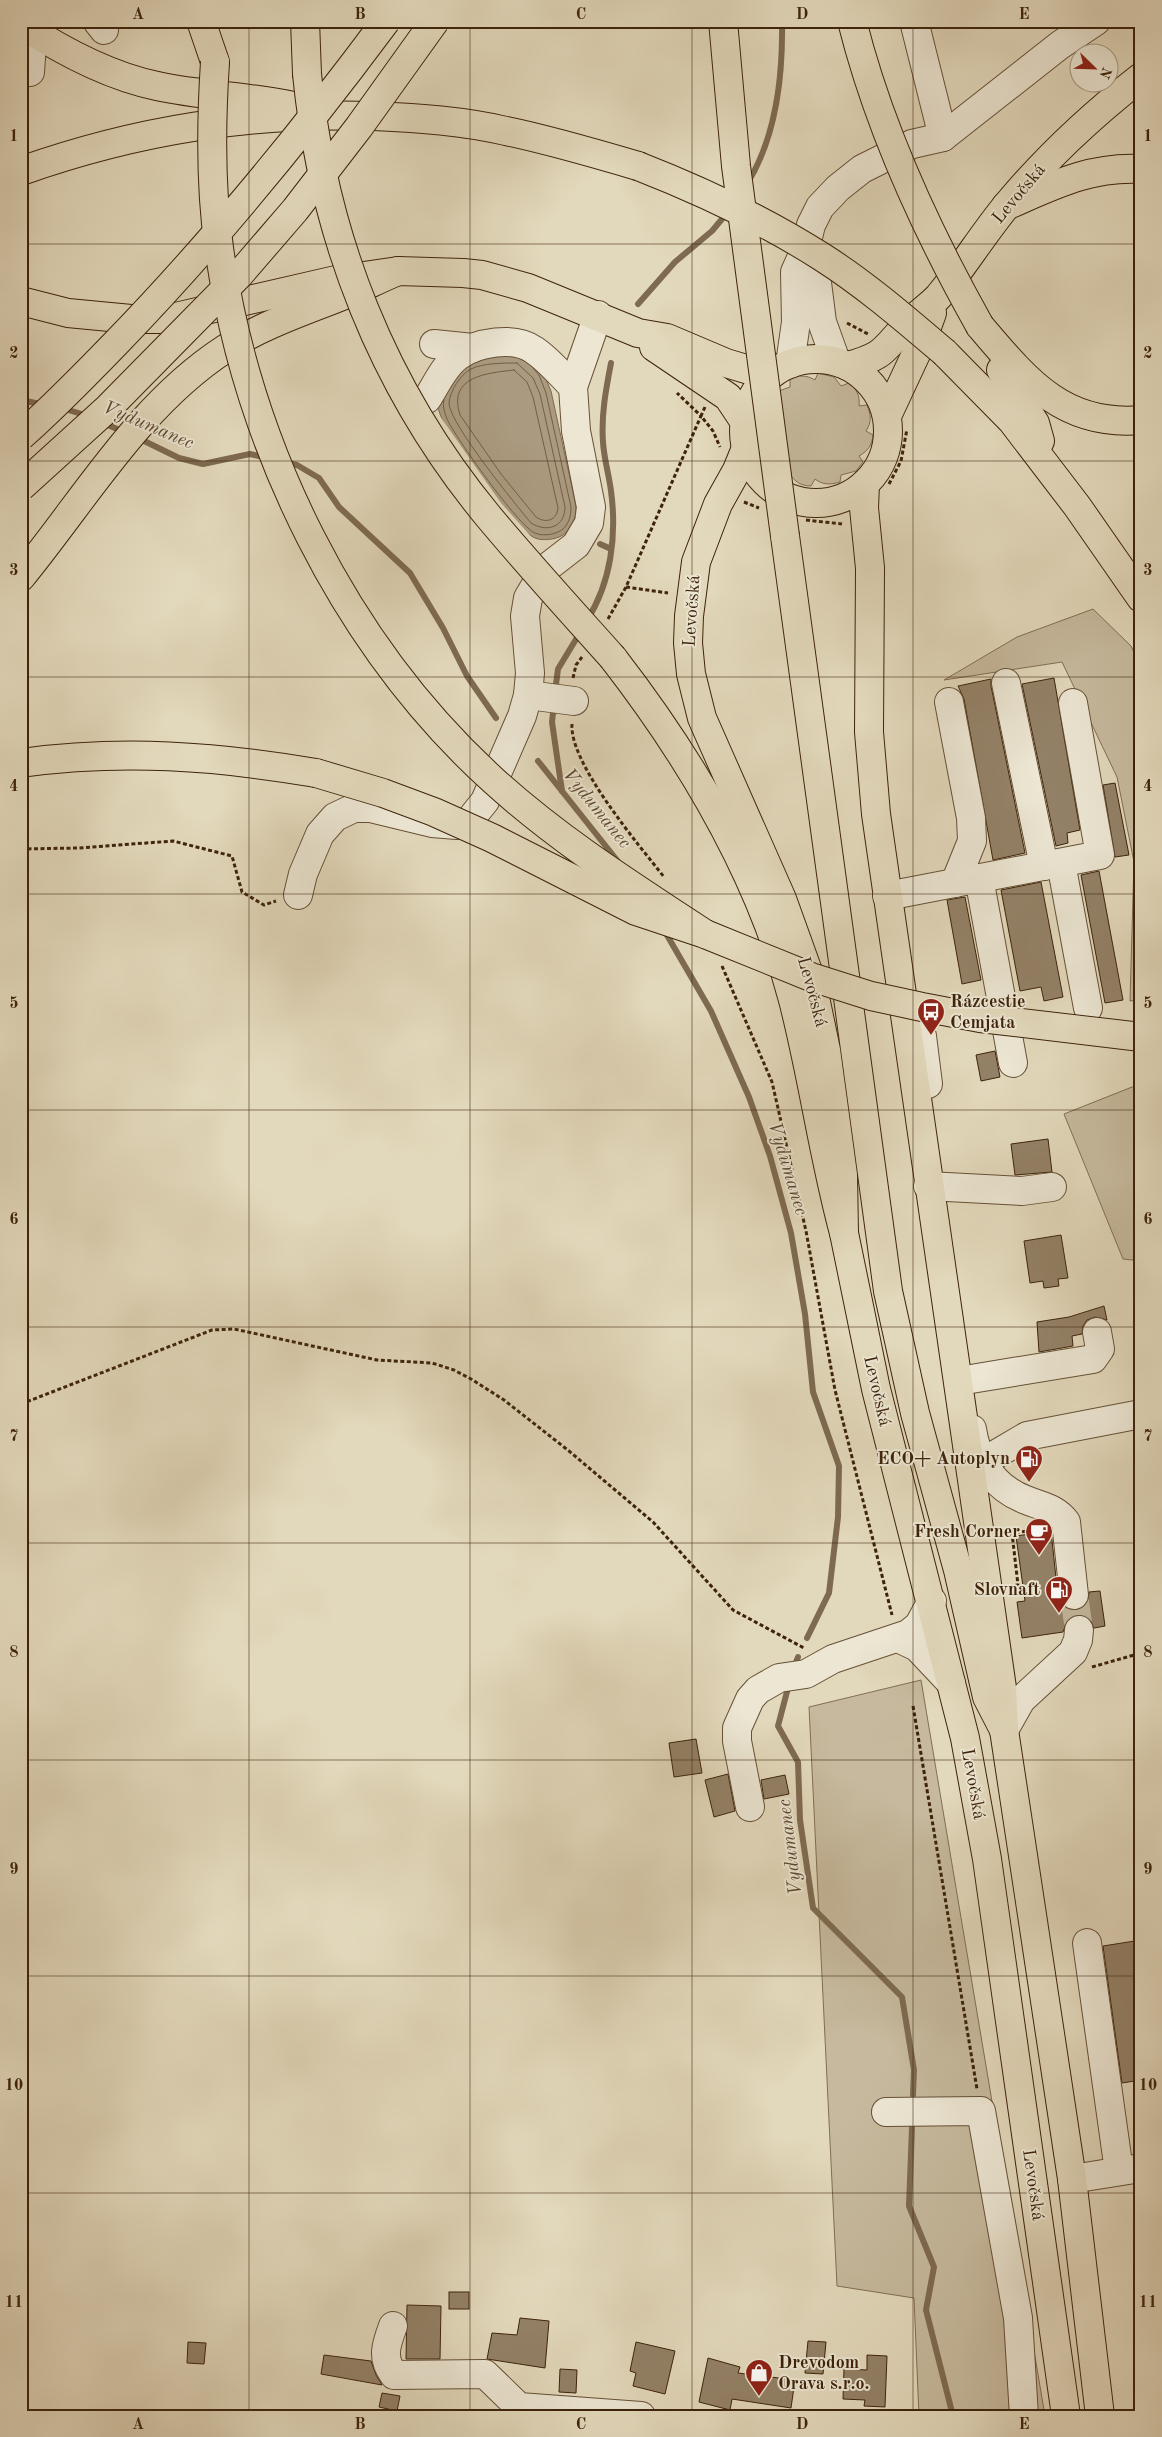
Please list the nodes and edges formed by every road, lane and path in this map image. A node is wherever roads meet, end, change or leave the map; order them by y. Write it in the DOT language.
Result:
graph roads {
  1 [pos="201,21"];
  2 [pos="220,21"];
  3 [pos="305,21"];
  4 [pos="386,21"];
  5 [pos="435,21"];
  6 [pos="723,21"];
  7 [pos="852,21"];
  8 [pos="1096,21"];
  9 [pos="922,24"];
  10 [pos="27,28"];
  11 [pos="215,62"];
  12 [pos="30,72"];
  13 [pos="1141,77"];
  14 [pos="339,115"];
  15 [pos="932,139"];
  16 [pos="1141,169"];
  17 [pos="21,171"];
  18 [pos="1006,206"];
  19 [pos="805,250"];
  20 [pos="398,271"];
  21 [pos="937,297"];
  22 [pos="21,301"];
  23 [pos="598,315"];
  24 [pos="822,322"];
  25 [pos="980,326"];
  26 [pos="638,332"];
  27 [pos="434,344"];
  28 [pos="473,348"];
  29 [pos="884,352"];
  30 [pos="842,364"];
  31 [pos="779,370"];
  32 [pos="715,386"];
  33 [pos="573,387"];
  34 [pos="427,399"];
  35 [pos="701,416"];
  36 [pos="897,419"];
  37 [pos="1141,420"];
  38 [pos="744,421"];
  39 [pos="21,436"];
  40 [pos="733,449"];
  41 [pos="1048,467"];
  42 [pos="21,487"];
  43 [pos="876,487"];
  44 [pos="722,495"];
  45 [pos="765,510"];
  46 [pos="866,523"];
  47 [pos="791,527"];
  48 [pos="21,577"];
  49 [pos="626,587"];
  50 [pos="668,593"];
  51 [pos="1141,598"];
  52 [pos="607,620"];
  53 [pos="587,650"];
  54 [pos="1006,683"];
  55 [pos="553,698"];
  56 [pos="949,702"];
  57 [pos="1073,703"];
  58 [pos="21,763"];
  59 [pos="21,849"];
  60 [pos="1052,864"];
  61 [pos="666,880"];
  62 [pos="967,881"];
  63 [pos="298,895"];
  64 [pos="887,896"];
  65 [pos="705,934"];
  66 [pos="719,960"];
  67 [pos="1088,1008"];
  68 [pos="1141,1037"];
  69 [pos="1013,1063"];
  70 [pos="927,1180"];
  71 [pos="1052,1187"];
  72 [pos="844,1232"];
  73 [pos="941,1274"];
  74 [pos="1097,1332"];
  75 [pos="965,1380"];
  76 [pos="21,1404"];
  77 [pos="1141,1414"];
  78 [pos="983,1464"];
  79 [pos="1040,1529"];
  80 [pos="1008,1586"];
  81 [pos="1074,1594"];
  82 [pos="932,1601"];
  83 [pos="1079,1630"];
  84 [pos="898,1638"];
  85 [pos="833,1658"];
  86 [pos="951,1683"];
  87 [pos="913,1706"];
  88 [pos="1004,1730"];
  89 [pos="750,1807"];
  90 [pos="1087,1943"];
  91 [pos="886,2112"];
  92 [pos="981,2112"];
  93 [pos="1130,2170"];
  94 [pos="1072,2178"];
  95 [pos="393,2326"];
  96 [pos="642,2416"];
  97 [pos="1024,2416"];
  98 [pos="1066,2416"];
  99 [pos="1100,2416"];
  1 -- 11 [label="main road"];
  2 -- 11 [label="main road"];
  3 -- 72 [label="main road, bridge"];
  4 -- 39 [label="main road, bridge"];
  5 -- 42 [label="main road, bridge"];
  6 -- 47 [label="main road, bridge"];
  7 -- 25 [label="main road, bridge"];
  8 -- 15 [label="street"];
  9 -- 15 [label="street"];
  10 -- 12 [label="street"];
  10 -- 14 [label="main road"];
  11 -- 65 [label="main road, bridge"];
  13 -- 18 [label="main road, Levočská"];
  14 -- 17 [label="main road"];
  14 -- 41 [label="main road, bridge"];
  15 -- 19 [label="street"];
  16 -- 18 [label="main road"];
  18 -- 21 [label="main road, Levočská"];
  19 -- 24 [label="street"];
  19 -- 31 [label="street"];
  20 -- 22 [label="main road"];
  20 -- 23 [label="main road"];
  20 -- 48 [label="main road"];
  21 -- 29 [label="main road, Levočská"];
  21 -- 36 [label="main road, Levočská"];
  23 -- 26 [label="main road"];
  23 -- 33 [label="street"];
  24 -- 29 [label="path"];
  24 -- 30 [label="street"];
  25 -- 37 [label="main road"];
  25 -- 41 [label="main road"];
  26 -- 31 [label="main road"];
  26 -- 32 [label="main road"];
  27 -- 28 [label="street"];
  28 -- 33 [label="street"];
  28 -- 34 [label="street"];
  29 -- 30 [label="main road, Levočská"];
  30 -- 31 [label="main road, Levočská"];
  30 -- 36 [label="main road, Levočská"];
  31 -- 38 [label="main road, Levočská"];
  32 -- 35 [label="path"];
  32 -- 38 [label="main road"];
  33 -- 55 [label="street"];
  35 -- 40 [label="path"];
  35 -- 49 [label="path"];
  36 -- 43 [label="main road, Levočská"];
  36 -- 43 [label="path"];
  38 -- 40 [label="main road, Levočská"];
  40 -- 43 [label="main road, Levočská"];
  40 -- 44 [label="main road, Levočská"];
  41 -- 51 [label="main road"];
  43 -- 46 [label="main road"];
  44 -- 45 [label="path"];
  44 -- 72 [label="main road, Levočská"];
  46 -- 47 [label="path"];
  46 -- 64 [label="main road"];
  47 -- 88 [label="main road"];
  49 -- 50 [label="path"];
  49 -- 52 [label="path"];
  53 -- 55 [label="path"];
  54 -- 60 [label="street"];
  55 -- 61 [label="path"];
  55 -- 63 [label="street"];
  56 -- 62 [label="street"];
  57 -- 60 [label="street"];
  58 -- 65 [label="main road, bridge"];
  59 -- 63 [label="path"];
  60 -- 62 [label="street"];
  60 -- 67 [label="street"];
  62 -- 64 [label="street"];
  62 -- 69 [label="street"];
  64 -- 70 [label="main road"];
  65 -- 68 [label="main road, bridge"];
  66 -- 84 [label="path"];
  70 -- 71 [label="street"];
  70 -- 73 [label="main road"];
  72 -- 82 [label="main road, Levočská"];
  73 -- 75 [label="street"];
  73 -- 88 [label="main road"];
  74 -- 75 [label="street"];
  75 -- 78 [label="street"];
  76 -- 85 [label="path"];
  77 -- 78 [label="street"];
  78 -- 81 [label="street"];
  79 -- 80 [label="path"];
  82 -- 84 [label="street"];
  82 -- 86 [label="main road, Levočská"];
  83 -- 88 [label="street"];
  84 -- 85 [label="street"];
  84 -- 86 [label="street"];
  85 -- 89 [label="street"];
  86 -- 98 [label="main road, Levočská"];
  87 -- 92 [label="path"];
  88 -- 94 [label="main road"];
  90 -- 93 [label="street"];
  91 -- 92 [label="street"];
  92 -- 97 [label="street"];
  93 -- 94 [label="street"];
  94 -- 99 [label="main road"];
  95 -- 96 [label="street"];
}
